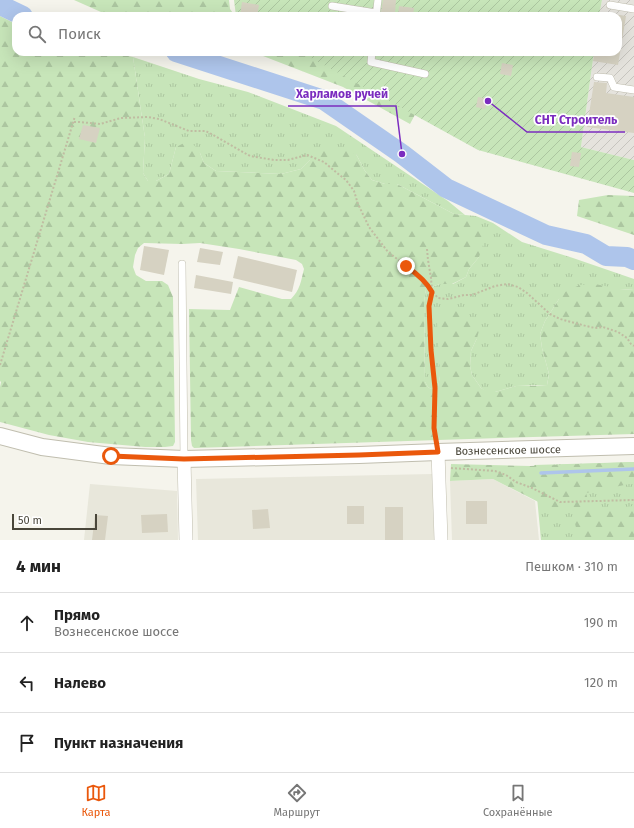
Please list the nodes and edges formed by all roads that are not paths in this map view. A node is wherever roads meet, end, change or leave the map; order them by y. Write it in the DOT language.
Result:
graph roads {
  1 [pos="378,0"];
  2 [pos="610,5"];
  3 [pos="332,6"];
  4 [pos="634,8"];
  5 [pos="361,12"];
  6 [pos="376,12"];
  7 [pos="372,56"];
  8 [pos="425,74"];
  9 [pos="597,77"];
  10 [pos="634,90"];
  11 [pos="182,264"];
  12 [pos="0,436"];
  13 [pos="634,446"];
  14 [pos="438,452"];
  15 [pos="184,459"];
  16 [pos="186,540"];
  17 [pos="440,540"];
  1 -- 6 [label="lane"];
  2 -- 4 [label="lane"];
  3 -- 5 [label="lane"];
  7 -- 8 [label="lane"];
  9 -- 10 [label="lane"];
  11 -- 15 [label="lane"];
  12 -- 15 [label="street, Вознесенское шоссе"];
  13 -- 14 [label="street, Вознесенское шоссе"];
  14 -- 15 [label="street, Вознесенское шоссе"];
  14 -- 17 [label="street"];
  15 -- 16 [label="street"];
}
